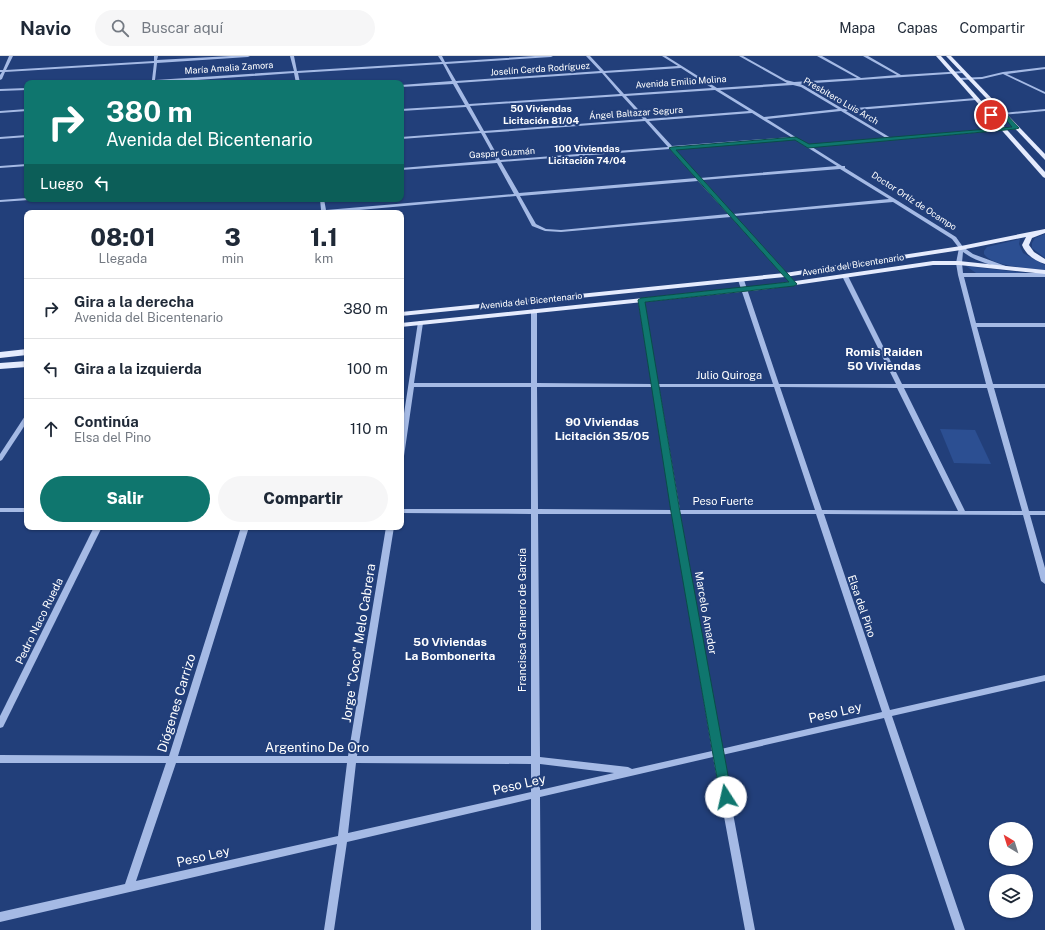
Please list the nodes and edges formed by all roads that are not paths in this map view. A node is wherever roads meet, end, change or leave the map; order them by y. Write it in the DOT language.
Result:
graph roads {
  1 [pos="11,56"];
  2 [pos="156,56"];
  3 [pos="248,56"];
  4 [pos="292,56"];
  5 [pos="440,56"];
  6 [pos="550,56"];
  7 [pos="588,56"];
  8 [pos="664,56"];
  9 [pos="741,56"];
  10 [pos="819,56"];
  11 [pos="865,56"];
  12 [pos="939,56"];
  13 [pos="948,56"];
  14 [pos="155,62"];
  15 [pos="444,63"];
  16 [pos="681,67"];
  17 [pos="1045,68"];
  18 [pos="2,71"];
  19 [pos="296,72"];
  20 [pos="603,72"];
  21 [pos="952,72"];
  22 [pos="963,72"];
  23 [pos="1003,73"];
  24 [pos="899,75"];
  25 [pos="859,78"];
  26 [pos="0,79"];
  27 [pos="958,79"];
  28 [pos="969,79"];
  29 [pos="153,80"];
  30 [pos="182,80"];
  31 [pos="297,80"];
  32 [pos="455,82"];
  33 [pos="792,83"];
  34 [pos="404,86"];
  35 [pos="714,88"];
  36 [pos="24,89"];
  37 [pos="0,90"];
  38 [pos="1045,93"];
  39 [pos="623,95"];
  40 [pos="976,99"];
  41 [pos="468,105"];
  42 [pos="24,110"];
  43 [pos="404,110"];
  44 [pos="841,110"];
  45 [pos="1045,110"];
  46 [pos="0,112"];
  47 [pos="753,112"];
  48 [pos="991,115"];
  49 [pos="1004,115"];
  50 [pos="763,118"];
  51 [pos="646,120"];
  52 [pos="1016,128"];
  53 [pos="1004,129"];
  54 [pos="482,132"];
  55 [pos="24,136"];
  56 [pos="0,138"];
  57 [pos="404,138"];
  58 [pos="796,138"];
  59 [pos="890,138"];
  60 [pos="808,146"];
  61 [pos="672,148"];
  62 [pos="1045,158"];
  63 [pos="499,162"];
  64 [pos="24,165"];
  65 [pos="0,167"];
  66 [pos="843,167"];
  67 [pos="404,169"];
  68 [pos="1045,176"];
  69 [pos="700,180"];
  70 [pos="517,195"];
  71 [pos="24,198"];
  72 [pos="894,200"];
  73 [pos="0,201"];
  74 [pos="347,210"];
  75 [pos="733,215"];
  76 [pos="1045,231"];
  77 [pos="1035,233"];
  78 [pos="961,248"];
  79 [pos="1045,262"];
  80 [pos="959,263"];
  81 [pos="1010,268"];
  82 [pos="1045,274"];
  83 [pos="785,275"];
  84 [pos="961,275"];
  85 [pos="845,276"];
  86 [pos="741,280"];
  87 [pos="794,284"];
  88 [pos="745,289"];
  89 [pos="641,300"];
  90 [pos="534,311"];
  91 [pos="404,314"];
  92 [pos="420,323"];
  93 [pos="975,324"];
  94 [pos="404,325"];
  95 [pos="1045,325"];
  96 [pos="24,352"];
  97 [pos="0,355"];
  98 [pos="24,364"];
  99 [pos="0,366"];
  100 [pos="412,385"];
  101 [pos="534,385"];
  102 [pos="656,385"];
  103 [pos="777,385"];
  104 [pos="899,385"];
  105 [pos="990,386"];
  106 [pos="1045,386"];
  107 [pos="24,422"];
  108 [pos="404,437"];
  109 [pos="0,459"];
  110 [pos="0,510"];
  111 [pos="24,510"];
  112 [pos="404,511"];
  113 [pos="533,511"];
  114 [pos="676,512"];
  115 [pos="818,512"];
  116 [pos="963,513"];
  117 [pos="1026,513"];
  118 [pos="1045,513"];
  119 [pos="97,530"];
  120 [pos="244,530"];
  121 [pos="390,530"];
  122 [pos="1045,581"];
  123 [pos="1045,678"];
  124 [pos="887,714"];
  125 [pos="0,725"];
  126 [pos="717,753"];
  127 [pos="0,759"];
  128 [pos="172,760"];
  129 [pos="352,760"];
  130 [pos="535,760"];
  131 [pos="634,772"];
  132 [pos="536,794"];
  133 [pos="343,838"];
  134 [pos="129,887"];
  135 [pos="0,917"];
  136 [pos="329,930"];
  137 [pos="536,930"];
  138 [pos="750,930"];
  139 [pos="960,930"];
  1 -- 18 [label="street"];
  2 -- 14 [label="street"];
  3 -- 14 [label="street"];
  4 -- 19 [label="street"];
  5 -- 15 [label="street"];
  6 -- 15 [label="street, María Amalia Zamora"];
  7 -- 20 [label="street"];
  8 -- 16 [label="street, Doctor Ortíz de Ocampo"];
  9 -- 33 [label="street, Presbítero Luis Arch"];
  10 -- 25 [label="street"];
  11 -- 24 [label="street"];
  12 -- 21 [label="main road"];
  13 -- 22 [label="main road"];
  14 -- 18 [label="street"];
  14 -- 29 [label="street"];
  15 -- 19 [label="street, María Amalia Zamora"];
  15 -- 32 [label="street"];
  16 -- 20 [label="street, Joselín Cerda Rodríguez"];
  16 -- 35 [label="street, Doctor Ortíz de Ocampo"];
  17 -- 23 [label="street"];
  18 -- 26 [label="street"];
  19 -- 30 [label="street, María Amalia Zamora"];
  19 -- 31 [label="street"];
  20 -- 32 [label="street, Joselín Cerda Rodríguez"];
  20 -- 39 [label="street"];
  21 -- 22 [label="street, Avenida Emilio Molina"];
  21 -- 24 [label="street, Avenida Emilio Molina"];
  21 -- 27 [label="main road"];
  22 -- 28 [label="main road"];
  23 -- 28 [label="street"];
  23 -- 38 [label="street"];
  24 -- 25 [label="street, Avenida Emilio Molina"];
  25 -- 33 [label="street, Avenida Emilio Molina"];
  27 -- 28 [label="street"];
  27 -- 40 [label="main road"];
  28 -- 49 [label="main road"];
  32 -- 34 [label="street, Joselín Cerda Rodríguez"];
  32 -- 41 [label="street"];
  33 -- 35 [label="street, Avenida Emilio Molina"];
  33 -- 44 [label="street, Presbítero Luis Arch"];
  35 -- 39 [label="street, Avenida Emilio Molina"];
  35 -- 47 [label="street, Doctor Ortíz de Ocampo"];
  36 -- 37 [label="street"];
  39 -- 41 [label="street, Avenida Emilio Molina"];
  39 -- 51 [label="street"];
  40 -- 44 [label="street"];
  40 -- 48 [label="main road"];
  41 -- 43 [label="street, Avenida Emilio Molina"];
  41 -- 54 [label="street"];
  42 -- 46 [label="street"];
  44 -- 50 [label="street"];
  44 -- 59 [label="street, Presbítero Luis Arch"];
  45 -- 49 [label="street"];
  47 -- 50 [label="street, Doctor Ortíz de Ocampo"];
  47 -- 51 [label="street, Ángel Baltazar Segura"];
  48 -- 49 [label="street"];
  48 -- 53 [label="main road"];
  49 -- 52 [label="main road"];
  50 -- 58 [label="street, Doctor Ortíz de Ocampo"];
  51 -- 54 [label="street, Ángel Baltazar Segura"];
  51 -- 61 [label="street"];
  52 -- 53 [label="street"];
  52 -- 62 [label="main road"];
  53 -- 59 [label="street"];
  53 -- 68 [label="main road"];
  54 -- 57 [label="street, Ángel Baltazar Segura"];
  54 -- 63 [label="street"];
  55 -- 56 [label="street"];
  58 -- 60 [label="street, Doctor Ortíz de Ocampo"];
  58 -- 61 [label="street, Gaspar Guzmán"];
  59 -- 60 [label="street"];
  60 -- 66 [label="street, Doctor Ortíz de Ocampo"];
  61 -- 63 [label="street, Gaspar Guzmán"];
  61 -- 69 [label="street"];
  63 -- 67 [label="street, Gaspar Guzmán"];
  63 -- 70 [label="street"];
  64 -- 65 [label="street"];
  66 -- 69 [label="street"];
  66 -- 72 [label="street, Doctor Ortíz de Ocampo"];
  69 -- 70 [label="street"];
  69 -- 75 [label="street"];
  70 -- 74 [label="street"];
  70 -- 75 [label="street"];
  71 -- 73 [label="street"];
  72 -- 75 [label="street"];
  72 -- 78 [label="street, Doctor Ortíz de Ocampo"];
  75 -- 83 [label="street"];
  76 -- 77 [label="main road, Avenida del Bicentenario"];
  77 -- 78 [label="main road, Avenida del Bicentenario"];
  77 -- 79 [label="main road"];
  78 -- 80 [label="street"];
  78 -- 81 [label="street, Doctor Ortíz de Ocampo"];
  78 -- 83 [label="main road, Avenida del Bicentenario"];
  80 -- 81 [label="main road, Avenida del Bicentenario"];
  80 -- 84 [label="street"];
  80 -- 85 [label="main road, Avenida del Bicentenario"];
  81 -- 82 [label="main road, Avenida del Bicentenario"];
  82 -- 84 [label="street"];
  83 -- 86 [label="main road, Avenida del Bicentenario"];
  83 -- 87 [label="street"];
  84 -- 93 [label="street"];
  85 -- 87 [label="main road, Avenida del Bicentenario"];
  85 -- 104 [label="street"];
  86 -- 88 [label="street, Elsa del Pino"];
  86 -- 91 [label="main road, Avenida del Bicentenario"];
  87 -- 88 [label="main road, Avenida del Bicentenario"];
  88 -- 89 [label="main road, Avenida del Bicentenario"];
  88 -- 103 [label="street, Elsa del Pino"];
  89 -- 90 [label="main road, Avenida del Bicentenario"];
  89 -- 102 [label="street, Marcelo Amador"];
  90 -- 92 [label="main road, Avenida del Bicentenario"];
  90 -- 101 [label="street, Francisca Granero de García"];
  92 -- 94 [label="main road, Avenida del Bicentenario"];
  92 -- 100 [label="street"];
  93 -- 95 [label="street"];
  93 -- 105 [label="street"];
  96 -- 97 [label="main road"];
  98 -- 99 [label="main road"];
  100 -- 101 [label="street, Julio Quiroga"];
  100 -- 108 [label="street"];
  101 -- 102 [label="street, Julio Quiroga"];
  101 -- 113 [label="street, Francisca Granero de García"];
  102 -- 103 [label="street, Julio Quiroga"];
  102 -- 114 [label="street, Marcelo Amador"];
  103 -- 104 [label="street, Julio Quiroga"];
  103 -- 115 [label="street, Elsa del Pino"];
  104 -- 105 [label="street, Julio Quiroga"];
  104 -- 116 [label="street"];
  105 -- 106 [label="street, Julio Quiroga"];
  105 -- 117 [label="street"];
  107 -- 109 [label="street"];
  110 -- 111 [label="street"];
  112 -- 113 [label="street, Peso Fuerte"];
  113 -- 114 [label="street, Peso Fuerte"];
  113 -- 130 [label="street, Francisca Granero de García"];
  114 -- 115 [label="street, Peso Fuerte"];
  114 -- 126 [label="street, Marcelo Amador"];
  115 -- 116 [label="street, Peso Fuerte"];
  115 -- 124 [label="street, Elsa del Pino"];
  116 -- 117 [label="street, Peso Fuerte"];
  117 -- 118 [label="street, Peso Fuerte"];
  117 -- 122 [label="street"];
  119 -- 125 [label="street, Pedro Naco Rueda"];
  120 -- 128 [label="street, Diógenes Carrizo"];
  121 -- 129 [label="street, Jorge \"Coco\" Melo Cabrera"];
  123 -- 124 [label="street, Peso Ley"];
  124 -- 126 [label="street, Peso Ley"];
  124 -- 139 [label="street, Elsa del Pino"];
  126 -- 131 [label="street, Peso Ley"];
  126 -- 138 [label="street, Marcelo Amador"];
  127 -- 128 [label="street, Argentino De Oro"];
  128 -- 129 [label="street, Argentino De Oro"];
  128 -- 134 [label="street, Diógenes Carrizo"];
  129 -- 130 [label="street, Argentino De Oro"];
  129 -- 133 [label="street, Jorge \"Coco\" Melo Cabrera"];
  130 -- 131 [label="street, Argentino De Oro"];
  130 -- 132 [label="street, Francisca Granero de García"];
  131 -- 132 [label="street, Peso Ley"];
  132 -- 133 [label="street, Peso Ley"];
  132 -- 137 [label="street, Francisca Granero de García"];
  133 -- 134 [label="street, Peso Ley"];
  133 -- 136 [label="street, Jorge \"Coco\" Melo Cabrera"];
  134 -- 135 [label="street, Peso Ley"];
}
